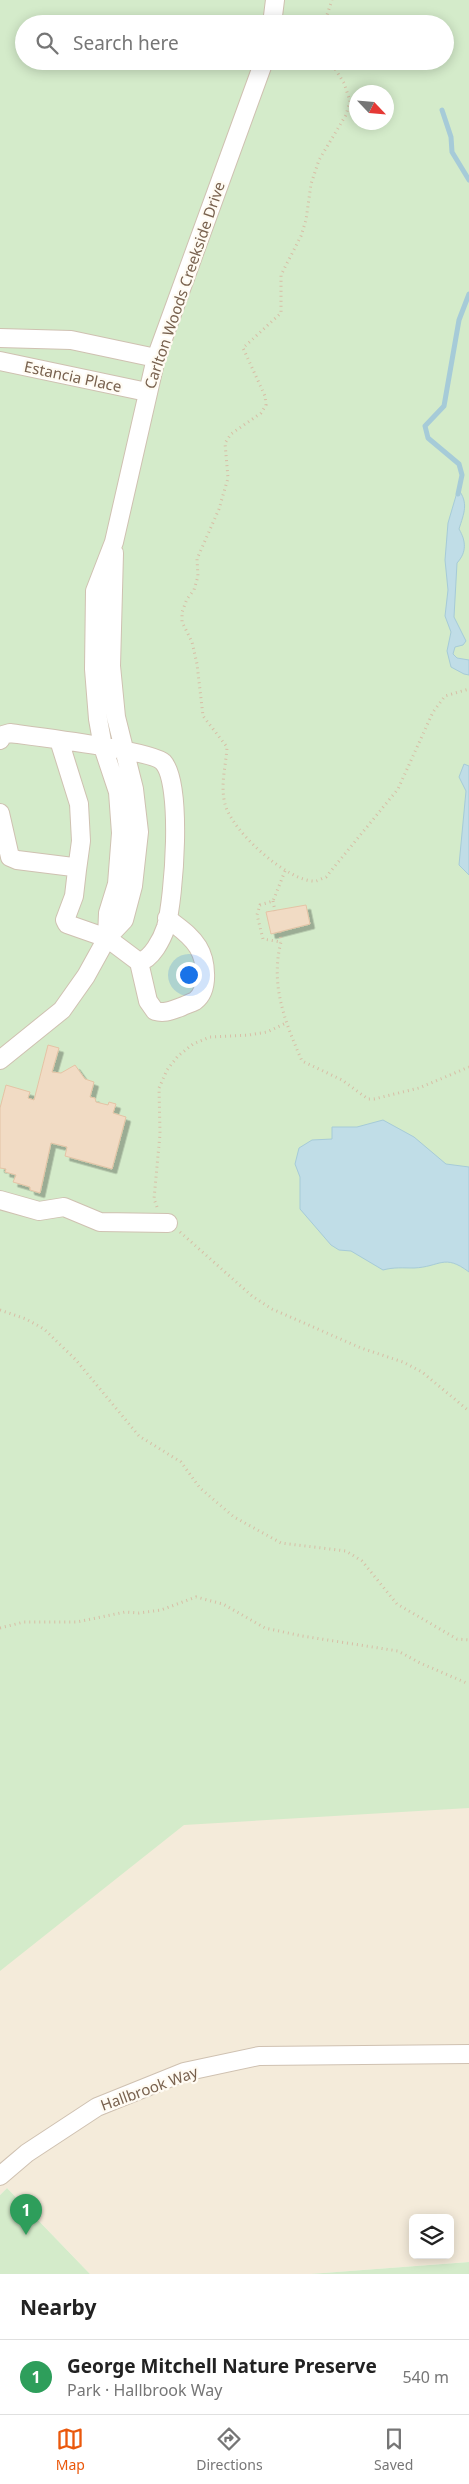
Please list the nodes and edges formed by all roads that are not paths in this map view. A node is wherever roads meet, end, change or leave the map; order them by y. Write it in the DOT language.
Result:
graph roads {
  1 [pos="274,0"];
  2 [pos="273,15"];
  3 [pos="261,70"];
  4 [pos="0,338"];
  5 [pos="156,358"];
  6 [pos="0,361"];
  7 [pos="146,392"];
  8 [pos="114,542"];
  9 [pos="0,740"];
  10 [pos="59,740"];
  11 [pos="103,747"];
  12 [pos="125,751"];
  13 [pos="0,813"];
  14 [pos="77,870"];
  15 [pos="167,918"];
  16 [pos="107,938"];
  17 [pos="139,962"];
  18 [pos="0,1060"];
  19 [pos="0,1200"];
  20 [pos="168,1223"];
  21 [pos="469,2054"];
  22 [pos="0,2176"];
  1 -- 2 [label="street"];
  3 -- 5 [label="street, Carlton Woods Creekside Drive"];
  4 -- 5 [label="street, Estancia Place"];
  5 -- 7 [label="street, Carlton Woods Creekside Drive"];
  6 -- 7 [label="street, Estancia Place"];
  7 -- 8 [label="street, Carlton Woods Creekside Drive"];
  8 -- 11 [label="street, Carlton Woods Creekside Drive"];
  8 -- 12 [label="street, Carlton Woods Creekside Drive"];
  9 -- 10 [label="street"];
  10 -- 11 [label="street"];
  10 -- 14 [label="street"];
  11 -- 12 [label="street"];
  11 -- 16 [label="street, Carlton Woods Creekside Drive"];
  12 -- 15 [label="street"];
  12 -- 16 [label="street, Carlton Woods Creekside Drive"];
  13 -- 14 [label="street"];
  14 -- 16 [label="street"];
  15 -- 17 [label="street"];
  15 -- 17 [label="street"];
  16 -- 17 [label="street"];
  16 -- 18 [label="street, Carlton Woods Creekside Drive"];
  19 -- 20 [label="street"];
  21 -- 22 [label="street, Hallbrook Way"];
}
